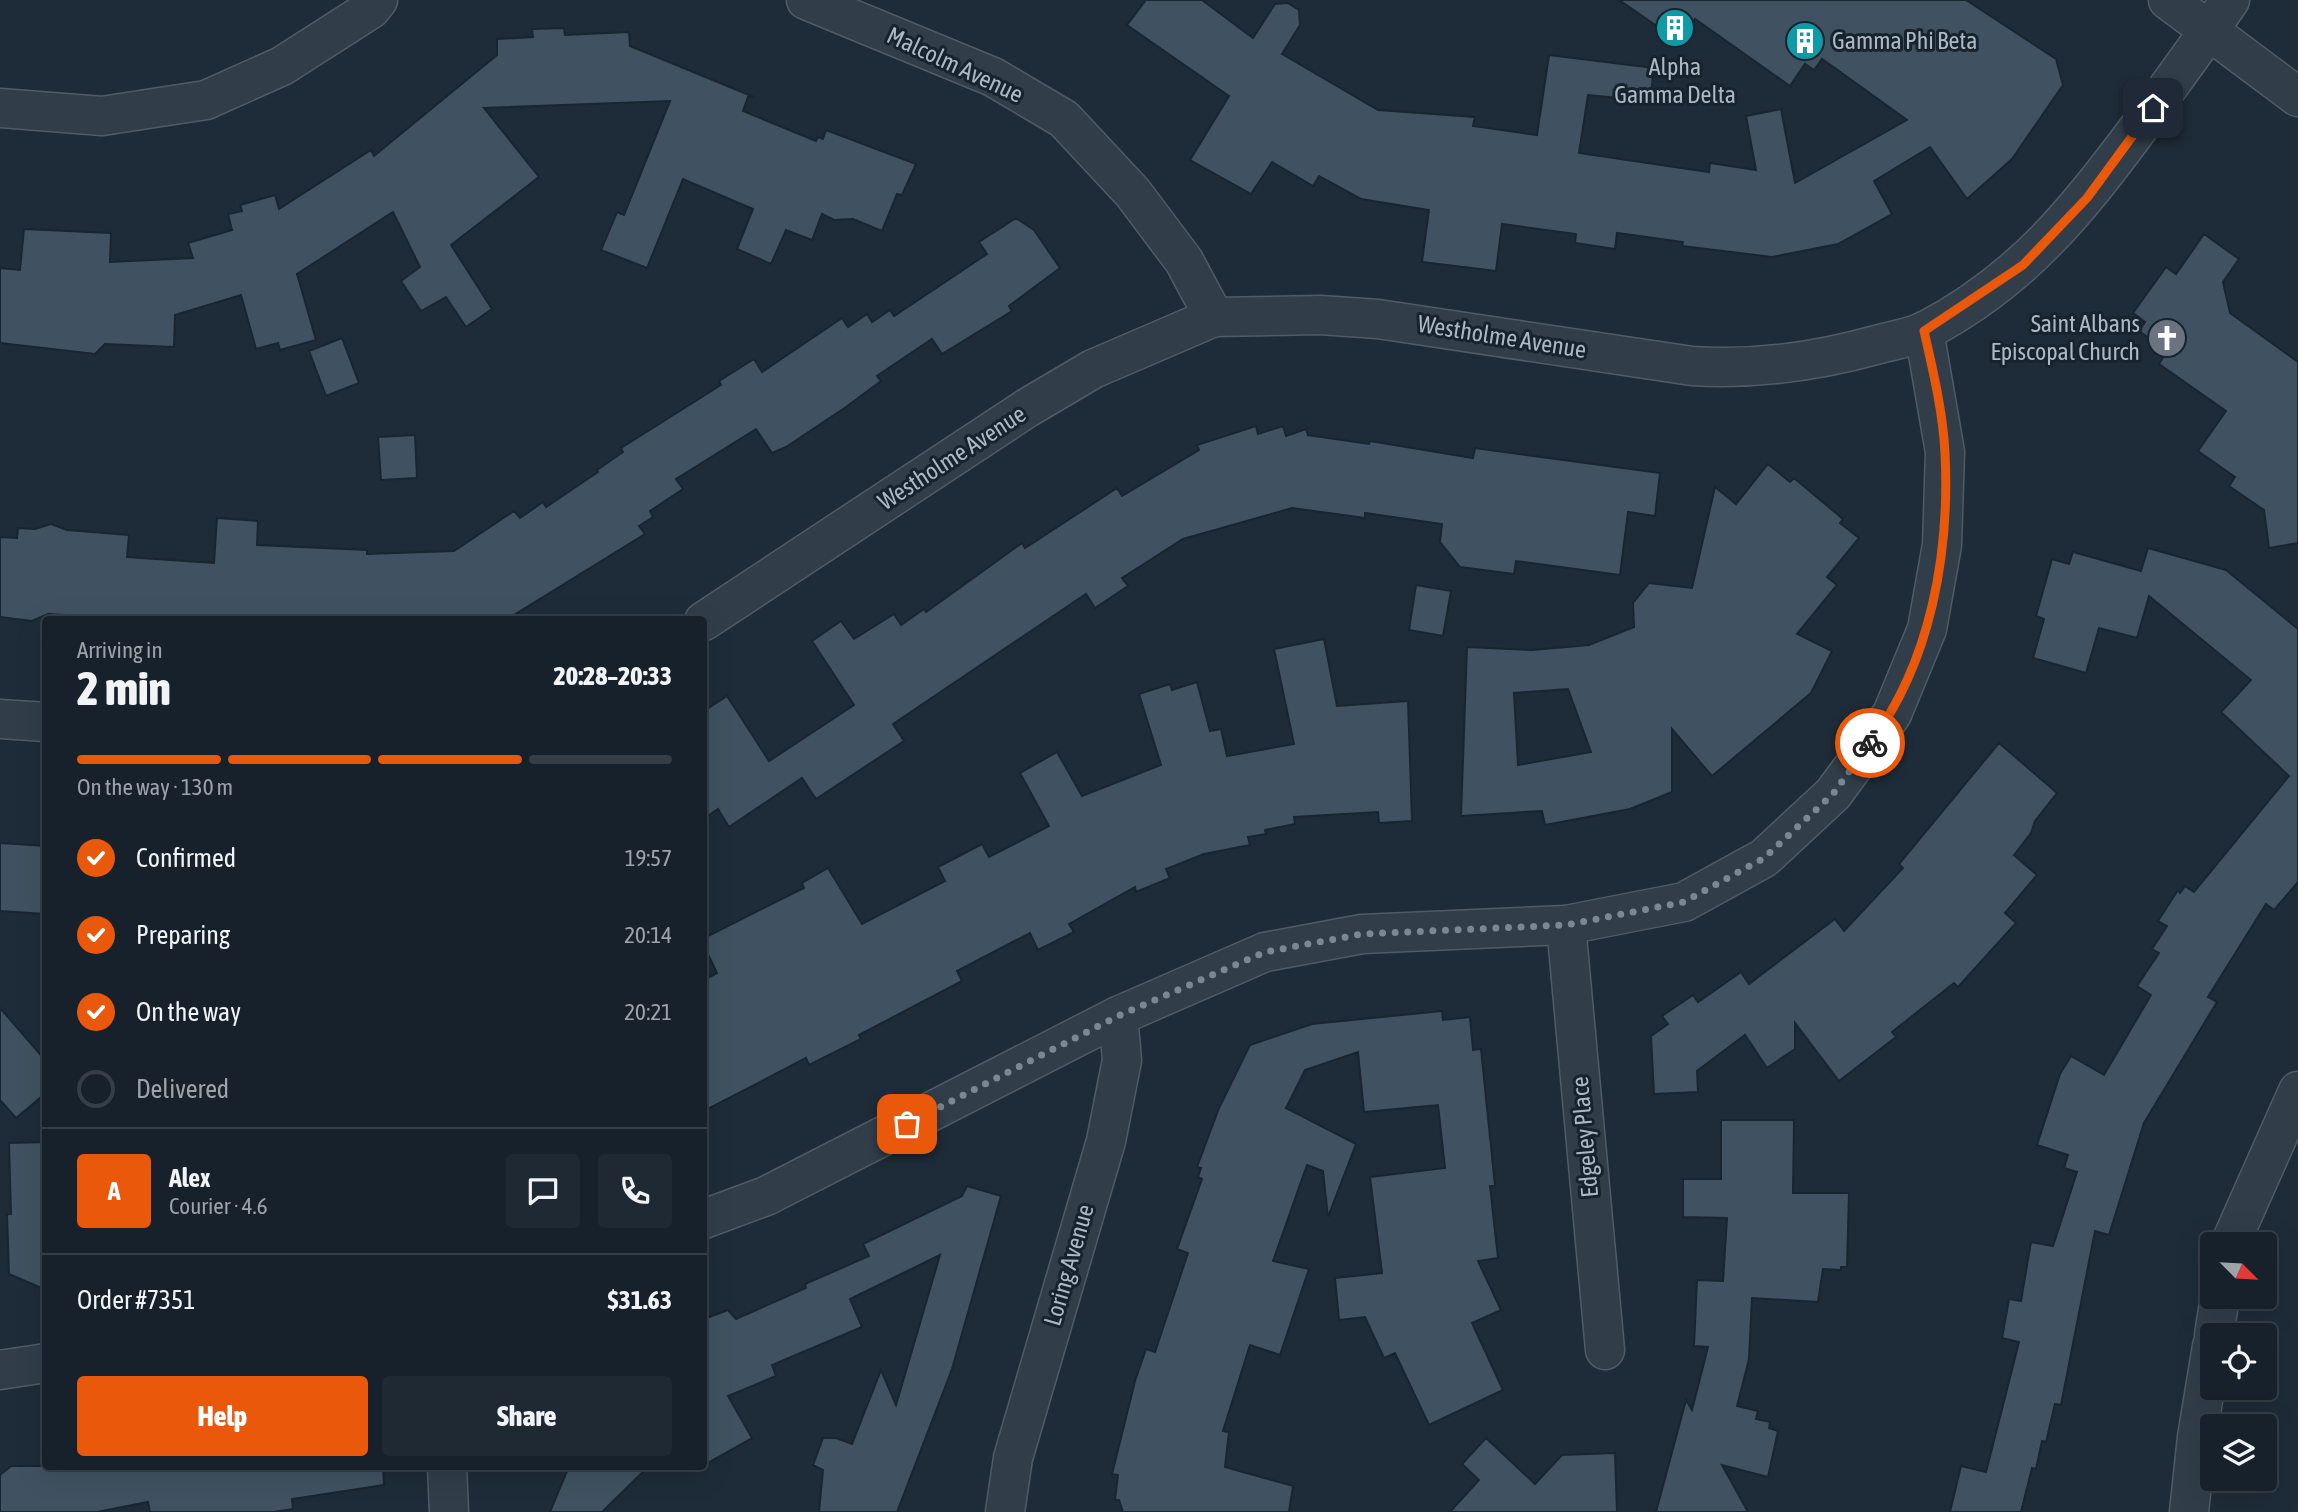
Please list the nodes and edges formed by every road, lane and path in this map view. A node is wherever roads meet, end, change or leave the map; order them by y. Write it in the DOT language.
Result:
graph roads {
  1 [pos="378,0"];
  2 [pos="806,0"];
  3 [pos="2168,0"];
  4 [pos="2219,15"];
  5 [pos="2298,97"];
  6 [pos="0,108"];
  7 [pos="1214,317"];
  8 [pos="1924,331"];
  9 [pos="707,619"];
  10 [pos="0,719"];
  11 [pos="42,722"];
  12 [pos="1566,925"];
  13 [pos="1118,1016"];
  14 [pos="2298,1091"];
  15 [pos="707,1218"];
  16 [pos="2235,1232"];
  17 [pos="1605,1350"];
  18 [pos="42,1364"];
  19 [pos="0,1370"];
  20 [pos="2203,1400"];
  21 [pos="447,1470"];
  22 [pos="449,1512"];
  23 [pos="1005,1512"];
  24 [pos="2189,1512"];
  1 -- 6 [label="street"];
  2 -- 7 [label="street, Malcolm Avenue"];
  3 -- 4 [label="street"];
  4 -- 5 [label="street"];
  4 -- 8 [label="street, Westholme Avenue"];
  7 -- 8 [label="street, Westholme Avenue"];
  7 -- 9 [label="street, Westholme Avenue"];
  8 -- 12 [label="street"];
  10 -- 11 [label="street"];
  12 -- 13 [label="street"];
  12 -- 17 [label="street, Edgeley Place"];
  13 -- 15 [label="street"];
  13 -- 23 [label="street, Loring Avenue"];
  14 -- 16 [label="street"];
  18 -- 19 [label="street"];
  20 -- 24 [label="street"];
  21 -- 22 [label="street"];
}
